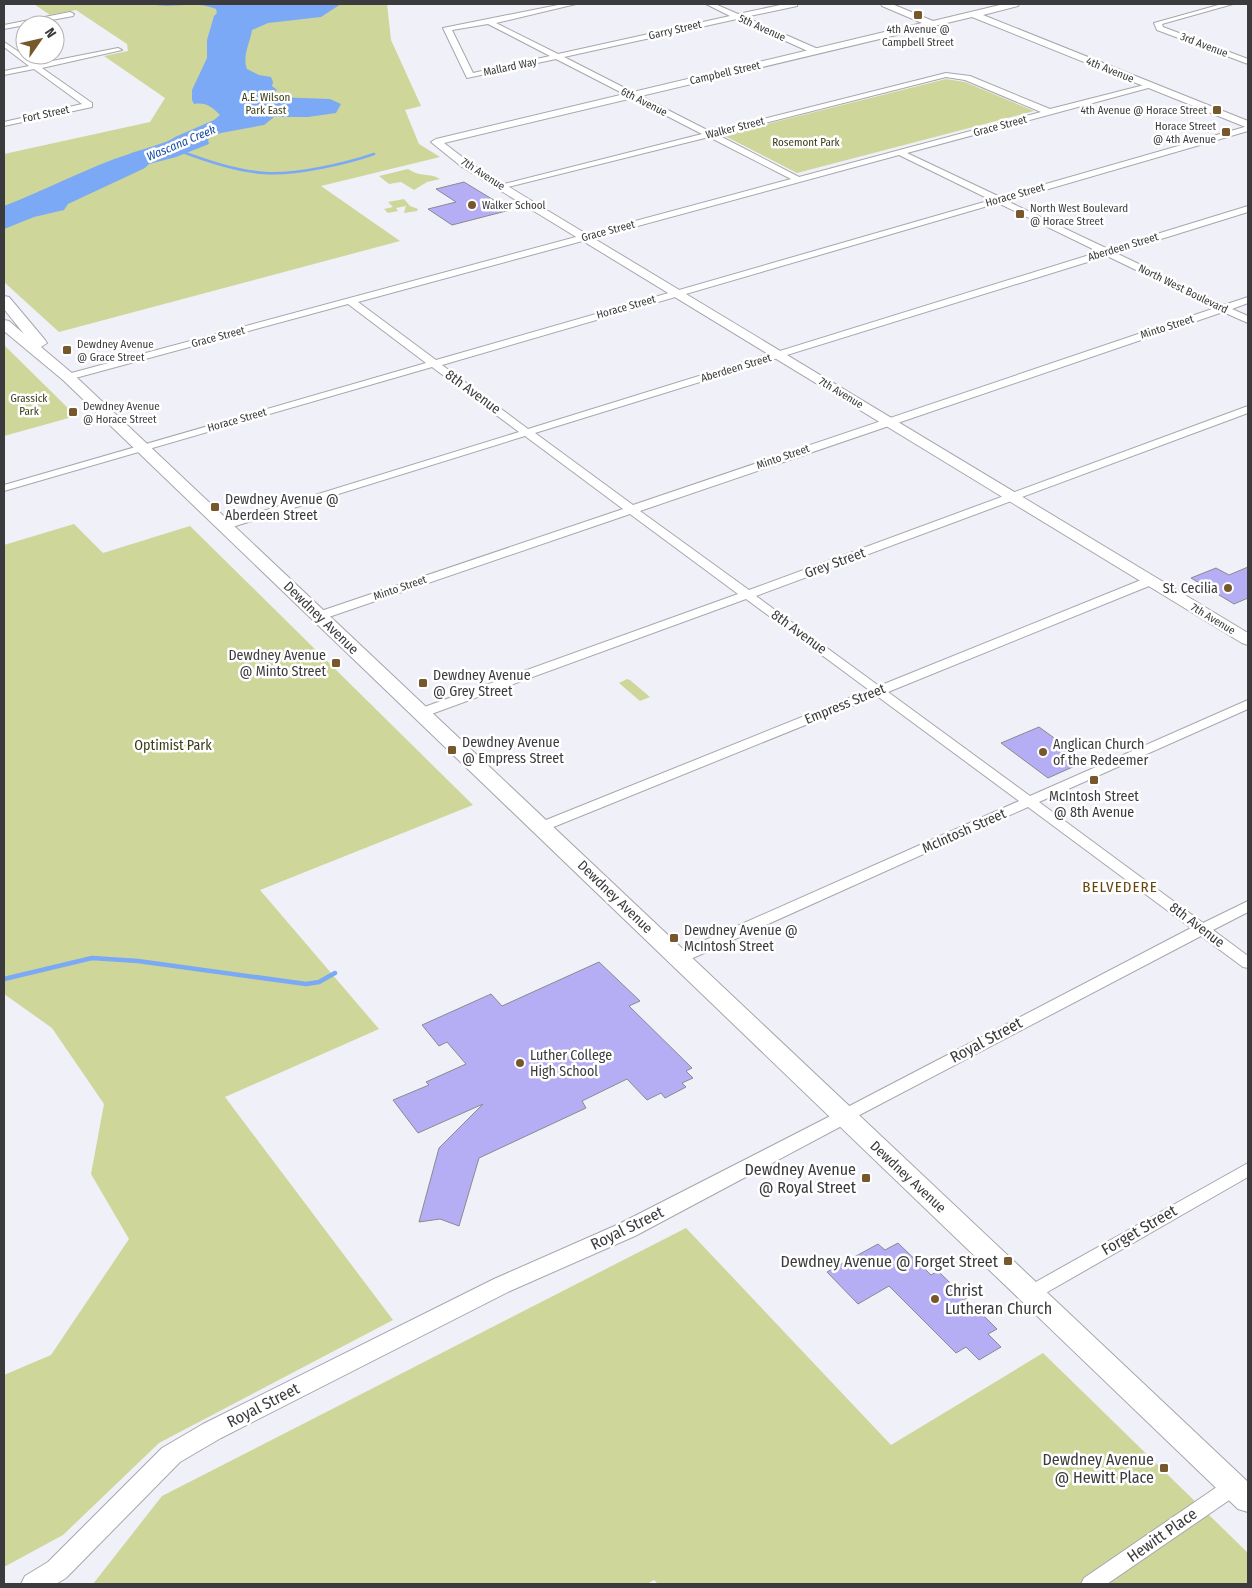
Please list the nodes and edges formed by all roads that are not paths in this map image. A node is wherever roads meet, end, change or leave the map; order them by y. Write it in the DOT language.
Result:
graph roads {
  1 [pos="572,4"];
  2 [pos="709,4"];
  3 [pos="794,4"];
  4 [pos="885,4"];
  5 [pos="1015,4"];
  6 [pos="1229,4"];
  7 [pos="70,14"];
  8 [pos="973,14"];
  9 [pos="737,16"];
  10 [pos="489,22"];
  11 [pos="932,24"];
  12 [pos="4,27"];
  13 [pos="4,44"];
  14 [pos="118,50"];
  15 [pos="815,51"];
  16 [pos="557,57"];
  17 [pos="1247,61"];
  18 [pos="35,67"];
  19 [pos="4,73"];
  20 [pos="1149,85"];
  21 [pos="630,95"];
  22 [pos="1049,112"];
  23 [pos="4,124"];
  24 [pos="1248,126"];
  25 [pos="709,134"];
  26 [pos="436,142"];
  27 [pos="912,150"];
  28 [pos="901,153"];
  29 [pos="799,180"];
  30 [pos="503,187"];
  31 [pos="1010,196"];
  32 [pos="998,200"];
  33 [pos="1248,210"];
  34 [pos="585,237"];
  35 [pos="1120,249"];
  36 [pos="1107,252"];
  37 [pos="676,293"];
  38 [pos="4,300"];
  39 [pos="349,300"];
  40 [pos="1248,300"];
  41 [pos="1236,304"];
  42 [pos="1224,308"];
  43 [pos="1248,310"];
  44 [pos="1248,320"];
  45 [pos="4,324"];
  46 [pos="778,354"];
  47 [pos="433,363"];
  48 [pos="68,377"];
  49 [pos="1248,409"];
  50 [pos="887,422"];
  51 [pos="528,432"];
  52 [pos="142,448"];
  53 [pos="4,488"];
  54 [pos="1011,497"];
  55 [pos="631,510"];
  56 [pos="225,526"];
  57 [pos="1150,581"];
  58 [pos="747,594"];
  59 [pos="319,616"];
  60 [pos="1248,640"];
  61 [pos="878,690"];
  62 [pos="1248,704"];
  63 [pos="421,713"];
  64 [pos="1030,802"];
  65 [pos="541,827"];
  66 [pos="1248,906"];
  67 [pos="1202,929"];
  68 [pos="679,958"];
  69 [pos="1248,963"];
  70 [pos="844,1116"];
  71 [pos="1248,1168"];
  72 [pos="1031,1293"];
  73 [pos="1241,1493"];
  74 [pos="34,1584"];
  75 [pos="1091,1584"];
  1 -- 10 [label="street"];
  2 -- 9 [label="street, 5th Avenue"];
  3 -- 9 [label="street, Garry Street"];
  4 -- 11 [label="street"];
  5 -- 8 [label="street, Campbell Street"];
  6 -- 17 [label="street, 3rd Avenue"];
  7 -- 12 [label="street"];
  8 -- 11 [label="street, Campbell Street"];
  8 -- 20 [label="street, 4th Avenue"];
  9 -- 15 [label="street, 5th Avenue"];
  9 -- 16 [label="street, Garry Street"];
  10 -- 16 [label="street, 6th Avenue"];
  10 -- 16 [label="street, Mallard Way"];
  11 -- 15 [label="street, Campbell Street"];
  13 -- 18 [label="street"];
  14 -- 18 [label="street"];
  15 -- 21 [label="street, Campbell Street"];
  16 -- 21 [label="street, 6th Avenue"];
  18 -- 19 [label="street"];
  18 -- 23 [label="street, Fort Street"];
  20 -- 22 [label="street, Grace Street"];
  20 -- 24 [label="street, 4th Avenue"];
  21 -- 25 [label="street, 6th Avenue"];
  21 -- 26 [label="street, Campbell Street"];
  22 -- 25 [label="street, Walker Street"];
  22 -- 27 [label="street, Grace Street"];
  24 -- 31 [label="street, Horace Street"];
  25 -- 29 [label="street, 6th Avenue"];
  25 -- 30 [label="street, Walker Street"];
  26 -- 30 [label="street, 7th Avenue"];
  27 -- 28 [label="street, Grace Street"];
  27 -- 31 [label="street, North West Boulevard"];
  28 -- 29 [label="street, Grace Street"];
  28 -- 32 [label="street, North West Boulevard"];
  29 -- 34 [label="street, Grace Street"];
  30 -- 34 [label="street, 7th Avenue"];
  31 -- 32 [label="street, Horace Street"];
  31 -- 35 [label="street, North West Boulevard"];
  32 -- 36 [label="street, North West Boulevard"];
  32 -- 37 [label="street, Horace Street"];
  33 -- 35 [label="street, Aberdeen Street"];
  34 -- 37 [label="street, 7th Avenue"];
  34 -- 39 [label="street, Grace Street"];
  35 -- 36 [label="street, Aberdeen Street"];
  35 -- 41 [label="street, North West Boulevard"];
  36 -- 42 [label="street, North West Boulevard"];
  36 -- 46 [label="street, Aberdeen Street"];
  37 -- 46 [label="street, 7th Avenue"];
  37 -- 47 [label="street, Horace Street"];
  38 -- 48 [label="main road, Dewdney Avenue"];
  39 -- 47 [label="street, 8th Avenue"];
  39 -- 48 [label="street, Grace Street"];
  40 -- 41 [label="street, Minto Street"];
  41 -- 42 [label="street, Minto Street"];
  41 -- 43 [label="street, North West Boulevard"];
  42 -- 44 [label="street, North West Boulevard"];
  42 -- 50 [label="street, Minto Street"];
  45 -- 48 [label="main road, Dewdney Avenue"];
  46 -- 50 [label="street, 7th Avenue"];
  46 -- 51 [label="street, Aberdeen Street"];
  47 -- 51 [label="street, 8th Avenue"];
  47 -- 52 [label="street, Horace Street"];
  48 -- 52 [label="main road, Dewdney Avenue"];
  49 -- 54 [label="street, Grey Street"];
  50 -- 54 [label="street, 7th Avenue"];
  50 -- 55 [label="street, Minto Street"];
  51 -- 55 [label="street, 8th Avenue"];
  51 -- 56 [label="street, Aberdeen Street"];
  52 -- 53 [label="street, Horace Street"];
  52 -- 56 [label="main road, Dewdney Avenue"];
  54 -- 57 [label="street, 7th Avenue"];
  54 -- 58 [label="street, Grey Street"];
  55 -- 58 [label="street, 8th Avenue"];
  55 -- 59 [label="street, Minto Street"];
  56 -- 59 [label="main road, Dewdney Avenue"];
  57 -- 60 [label="street, 7th Avenue"];
  57 -- 61 [label="street, Empress Street"];
  58 -- 61 [label="street, 8th Avenue"];
  58 -- 63 [label="street, Grey Street"];
  59 -- 63 [label="main road, Dewdney Avenue"];
  61 -- 64 [label="street, 8th Avenue"];
  61 -- 65 [label="street, Empress Street"];
  62 -- 64 [label="street, McIntosh Street"];
  63 -- 65 [label="main road, Dewdney Avenue"];
  64 -- 67 [label="street, 8th Avenue"];
  64 -- 68 [label="street, McIntosh Street"];
  65 -- 68 [label="main road, Dewdney Avenue"];
  66 -- 67 [label="street, Royal Street"];
  67 -- 69 [label="street, 8th Avenue"];
  67 -- 70 [label="street, Royal Street"];
  68 -- 70 [label="main road, Dewdney Avenue"];
  70 -- 72 [label="main road, Dewdney Avenue"];
  70 -- 74 [label="street, Royal Street"];
  71 -- 72 [label="street, Forget Street"];
  72 -- 73 [label="main road, Dewdney Avenue"];
  73 -- 75 [label="street, Hewitt Place"];
}
